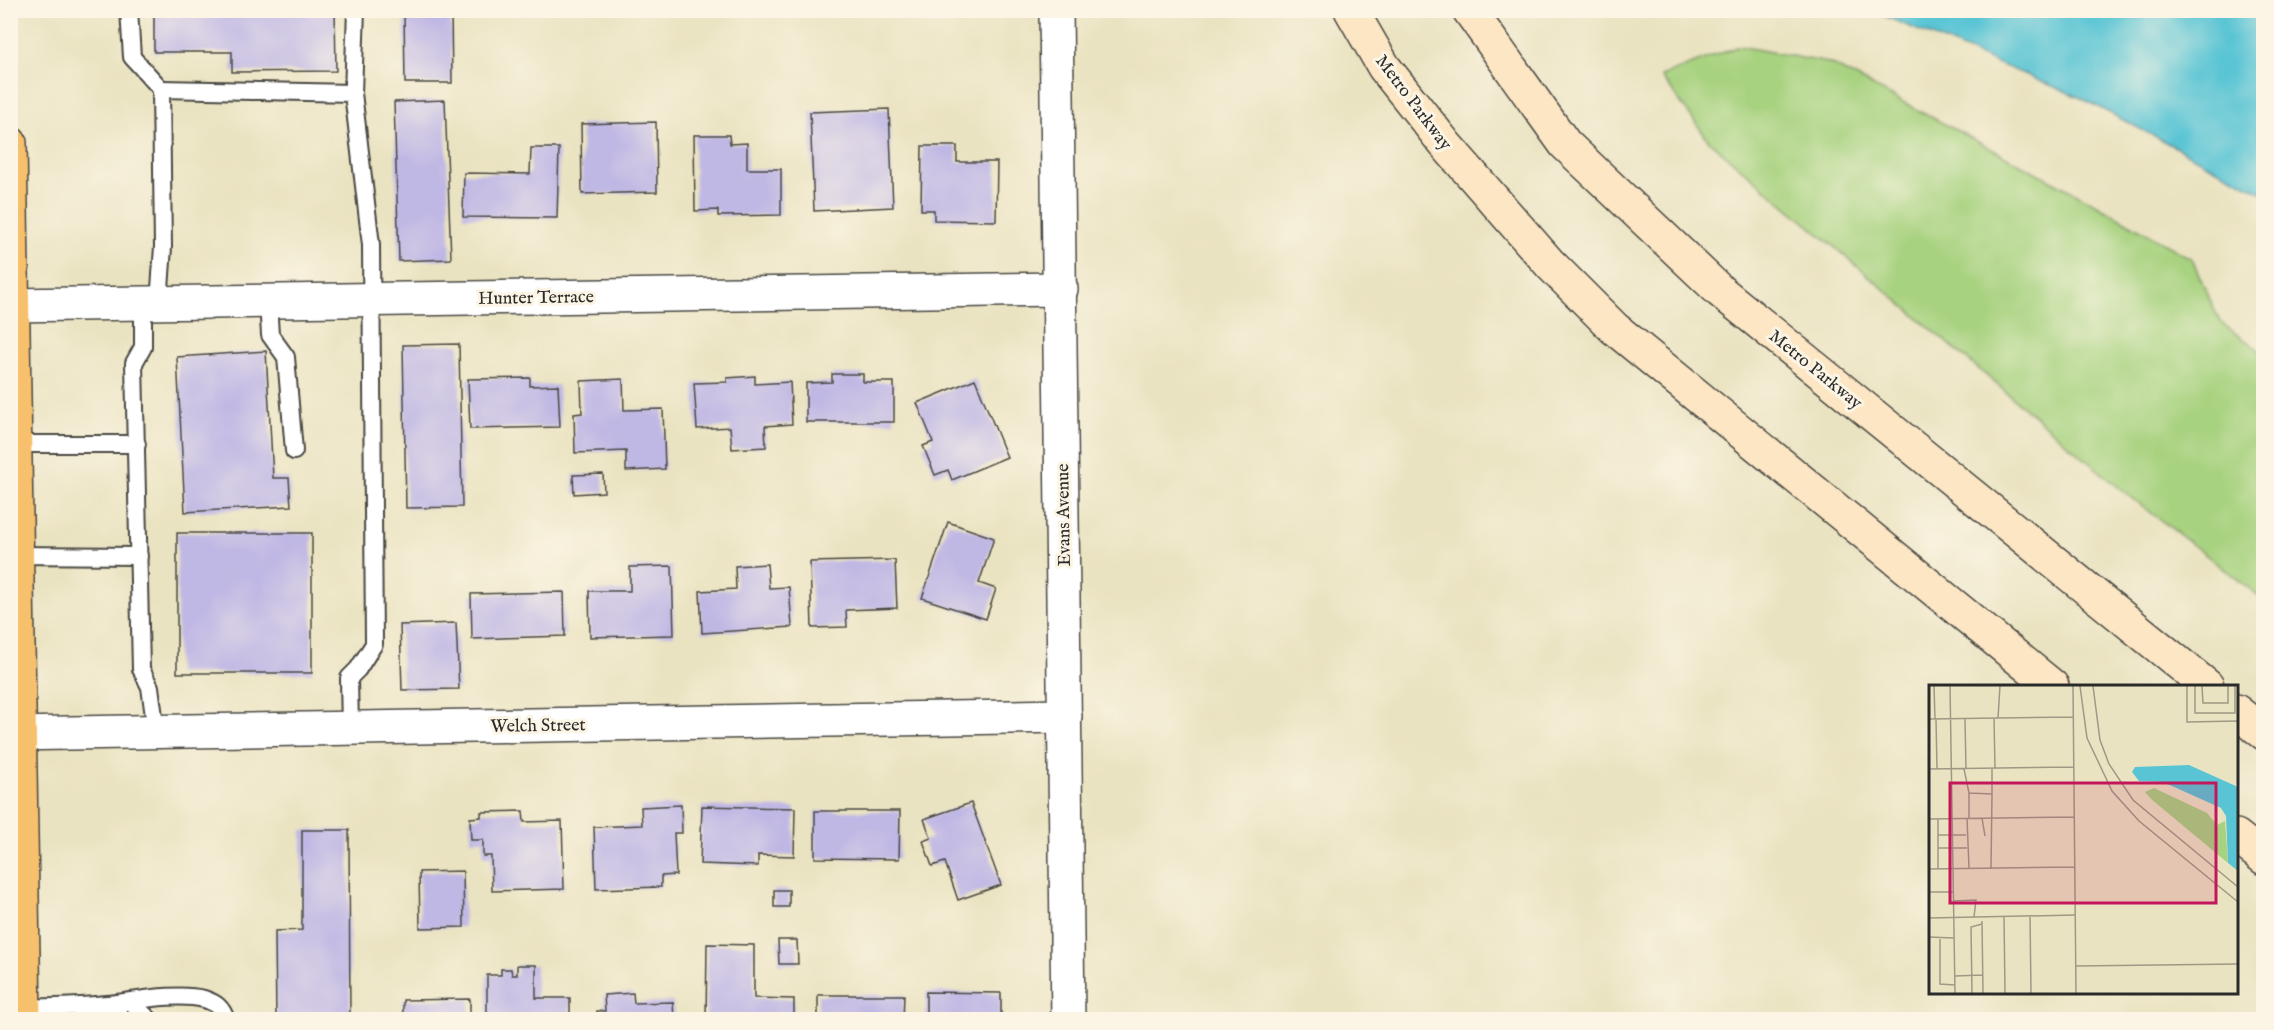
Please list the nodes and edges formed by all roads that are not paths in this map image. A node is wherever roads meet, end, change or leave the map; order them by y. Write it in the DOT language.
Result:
graph roads {
  1 [pos="129,10"];
  2 [pos="356,10"];
  3 [pos="1056,10"];
  4 [pos="1351,10"];
  5 [pos="1469,10"];
  6 [pos="161,89"];
  7 [pos="353,93"];
  8 [pos="10,143"];
  9 [pos="1060,289"];
  10 [pos="372,300"];
  11 [pos="268,301"];
  12 [pos="151,303"];
  13 [pos="12,305"];
  14 [pos="13,444"];
  15 [pos="136,444"];
  16 [pos="294,451"];
  17 [pos="14,555"];
  18 [pos="139,556"];
  19 [pos="2050,685"];
  20 [pos="2204,685"];
  21 [pos="2238,713"];
  22 [pos="1065,716"];
  23 [pos="350,728"];
  24 [pos="156,731"];
  25 [pos="2264,733"];
  26 [pos="15,734"];
  27 [pos="2238,838"];
  28 [pos="2264,858"];
  29 [pos="17,931"];
  30 [pos="122,1008"];
  31 [pos="24,1014"];
  32 [pos="150,1020"];
  33 [pos="226,1020"];
  34 [pos="1068,1020"];
  1 -- 6 [label="lane"];
  2 -- 7 [label="lane"];
  3 -- 9 [label="street, Evans Avenue"];
  4 -- 19 [label="main road, Metro Parkway"];
  5 -- 20 [label="main road, Metro Parkway"];
  6 -- 7 [label="lane"];
  6 -- 12 [label="lane"];
  7 -- 10 [label="lane"];
  8 -- 13 [label="main road"];
  9 -- 10 [label="street, Hunter Terrace"];
  9 -- 22 [label="street, Evans Avenue"];
  10 -- 11 [label="street, Hunter Terrace"];
  10 -- 23 [label="lane"];
  11 -- 12 [label="street, Hunter Terrace"];
  11 -- 16 [label="lane"];
  12 -- 13 [label="street, Hunter Terrace"];
  12 -- 15 [label="lane"];
  13 -- 14 [label="main road"];
  14 -- 15 [label="lane"];
  14 -- 17 [label="main road"];
  15 -- 18 [label="lane"];
  17 -- 18 [label="lane"];
  17 -- 26 [label="main road"];
  18 -- 24 [label="lane"];
  21 -- 25 [label="main road"];
  22 -- 23 [label="street, Welch Street"];
  22 -- 34 [label="street, Evans Avenue"];
  23 -- 24 [label="street, Welch Street"];
  24 -- 26 [label="street, Welch Street"];
  26 -- 29 [label="main road"];
  27 -- 28 [label="main road"];
  29 -- 31 [label="main road"];
  30 -- 31 [label="lane"];
  30 -- 32 [label="lane"];
  30 -- 33 [label="lane"];
}
